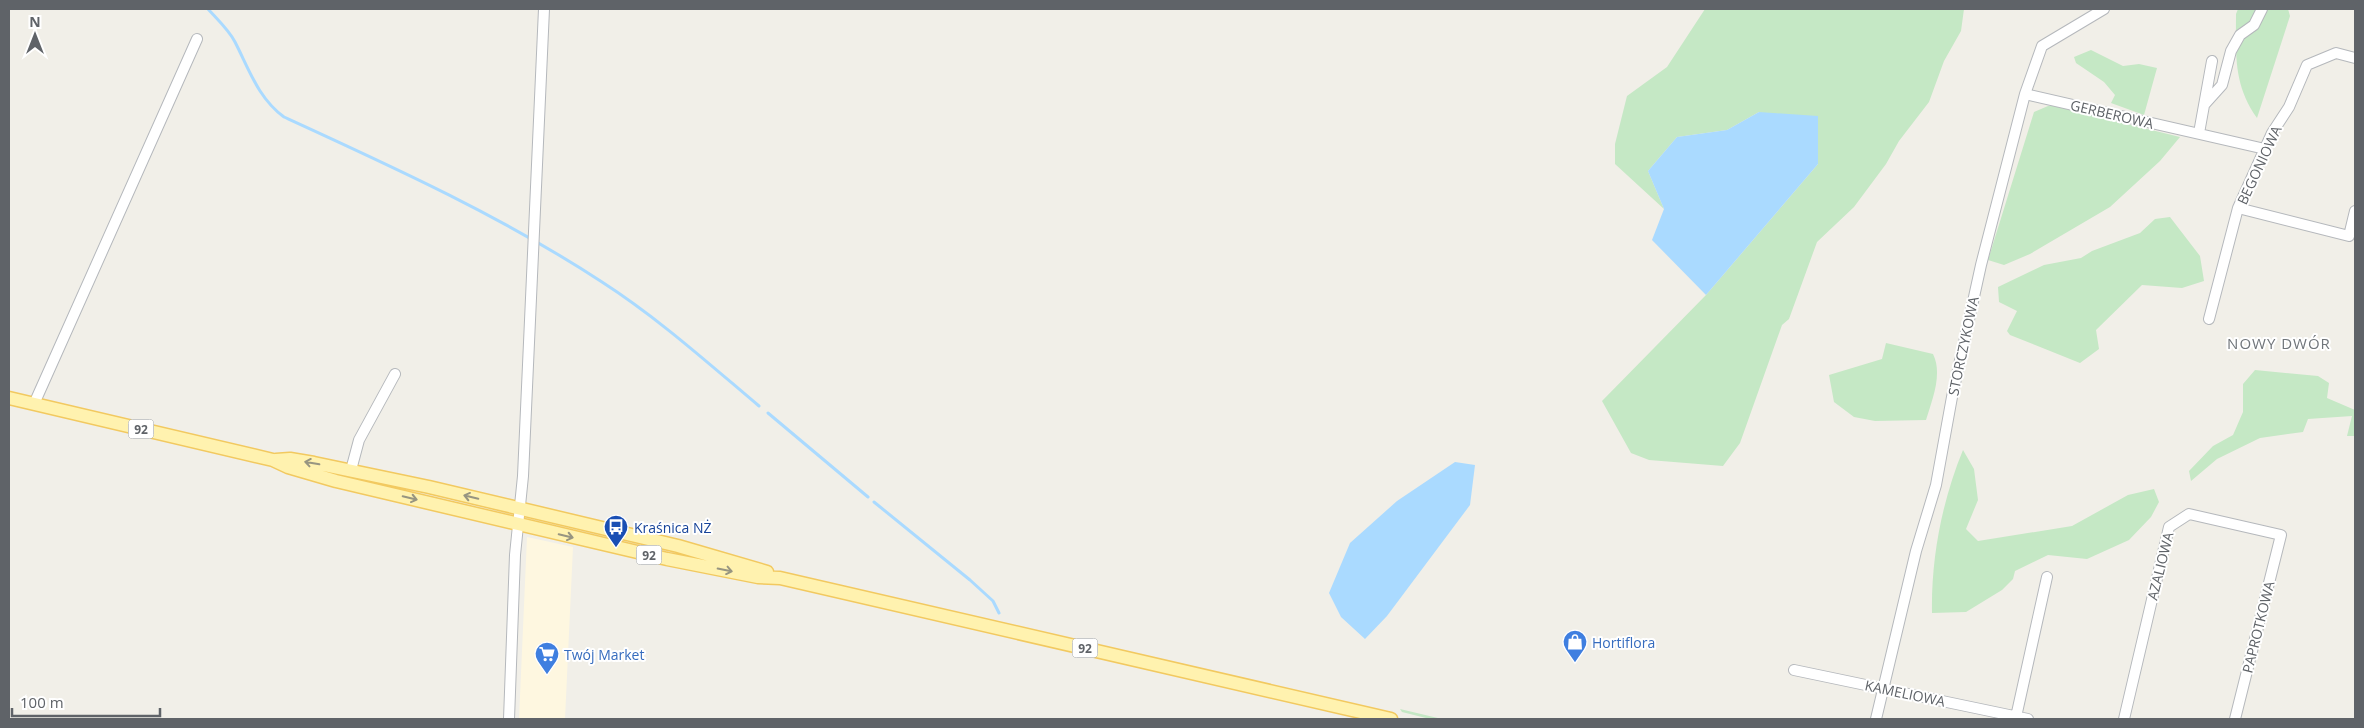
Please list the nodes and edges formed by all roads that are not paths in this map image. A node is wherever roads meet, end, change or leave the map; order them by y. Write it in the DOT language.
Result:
graph roads {
  1 [pos="544,9"];
  2 [pos="2104,9"];
  3 [pos="2262,9"];
  4 [pos="197,39"];
  5 [pos="2355,58"];
  6 [pos="2212,61"];
  7 [pos="2025,94"];
  8 [pos="2204,105"];
  9 [pos="2199,133"];
  10 [pos="2265,149"];
  11 [pos="2238,208"];
  12 [pos="2355,211"];
  13 [pos="2209,319"];
  14 [pos="395,374"];
  15 [pos="9,398"];
  16 [pos="34,404"];
  17 [pos="273,460"];
  18 [pos="351,470"];
  19 [pos="518,508"];
  20 [pos="519,524"];
  21 [pos="2281,535"];
  22 [pos="2047,577"];
  23 [pos="780,578"];
  24 [pos="1794,670"];
  25 [pos="1884,688"];
  26 [pos="2016,717"];
  27 [pos="508,719"];
  28 [pos="1390,719"];
  29 [pos="1876,719"];
  30 [pos="2028,719"];
  31 [pos="2124,719"];
  32 [pos="2235,719"];
  1 -- 19 [label="street"];
  2 -- 7 [label="street, STORCZYKOWA"];
  3 -- 8 [label="street"];
  4 -- 16 [label="street"];
  5 -- 10 [label="street, BEGONIOWA"];
  6 -- 8 [label="street"];
  7 -- 9 [label="street, GERBEROWA"];
  7 -- 25 [label="street, STORCZYKOWA"];
  8 -- 9 [label="street"];
  9 -- 10 [label="street, GERBEROWA"];
  10 -- 11 [label="street, BEGONIOWA"];
  11 -- 12 [label="street"];
  11 -- 13 [label="street, BEGONIOWA"];
  14 -- 18 [label="street"];
  15 -- 16 [label="main road, 92"];
  16 -- 17 [label="main road, 92"];
  18 -- 17 [label="main road, 92, one-way"];
  17 -- 20 [label="main road, 92, one-way"];
  19 -- 18 [label="main road, 92, one-way"];
  19 -- 20 [label="street"];
  19 -- 23 [label="main road, 92"];
  20 -- 23 [label="main road, 92, one-way"];
  20 -- 27 [label="street"];
  21 -- 31 [label="street, AZALIOWA"];
  21 -- 32 [label="street, PAPROTKOWA"];
  22 -- 26 [label="street"];
  23 -- 28 [label="main road, 92"];
  24 -- 25 [label="street, KAMELIOWA"];
  25 -- 26 [label="street, KAMELIOWA"];
  25 -- 29 [label="street, STORCZYKOWA"];
  26 -- 30 [label="street, KAMELIOWA"];
}
